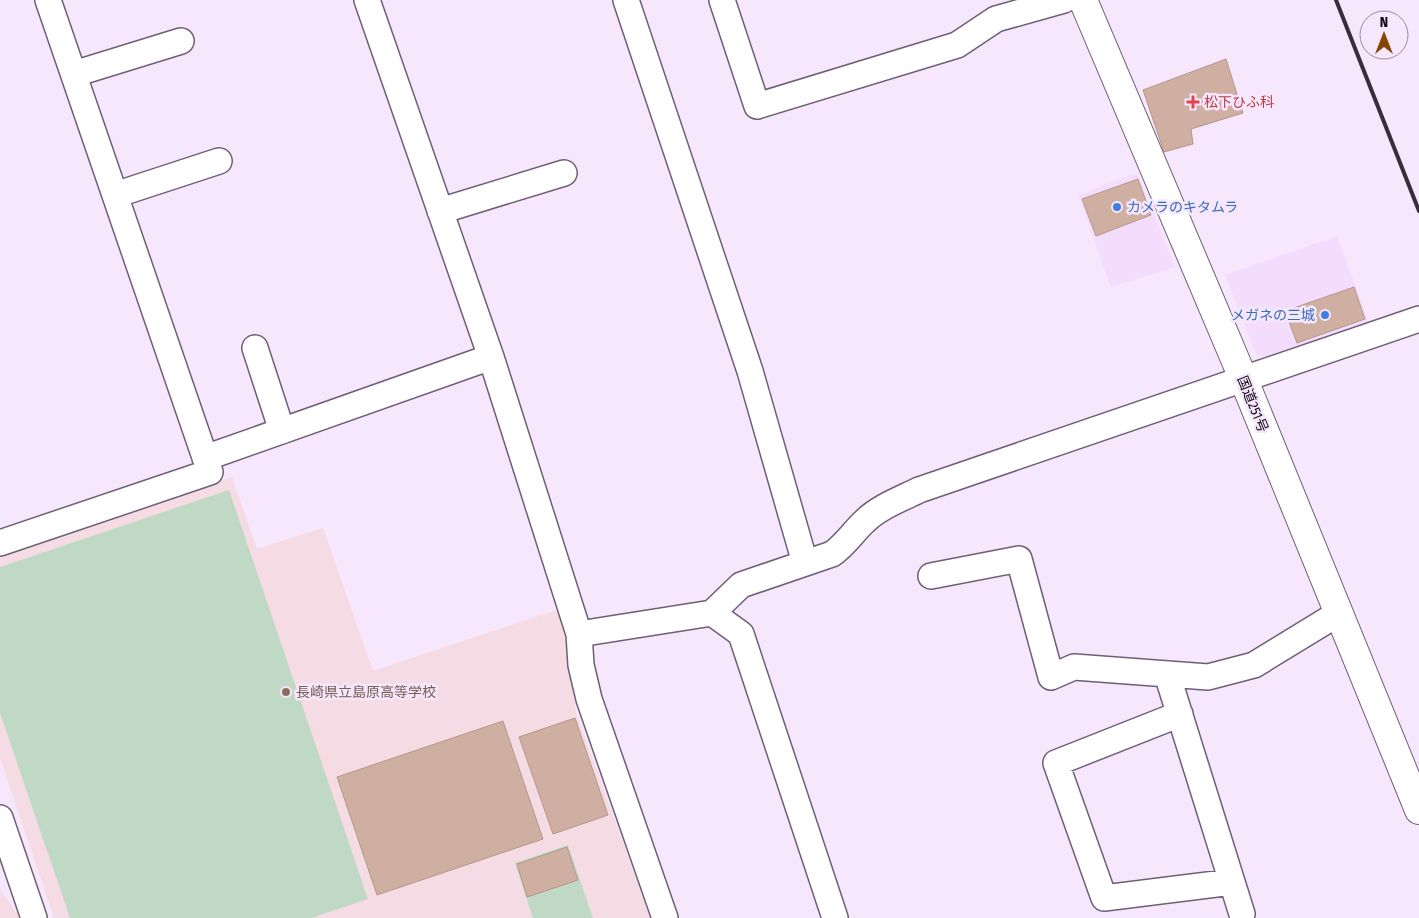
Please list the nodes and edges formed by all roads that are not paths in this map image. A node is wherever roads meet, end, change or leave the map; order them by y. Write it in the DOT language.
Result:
graph roads {
  1 [pos="48,0"];
  2 [pos="368,0"];
  3 [pos="626,0"];
  4 [pos="722,0"];
  5 [pos="1064,0"];
  6 [pos="1084,0"];
  7 [pos="181,41"];
  8 [pos="74,74"];
  9 [pos="219,161"];
  10 [pos="564,173"];
  11 [pos="115,195"];
  12 [pos="440,211"];
  13 [pos="1419,319"];
  14 [pos="254,348"];
  15 [pos="492,357"];
  16 [pos="1243,378"];
  17 [pos="282,431"];
  18 [pos="205,458"];
  19 [pos="0,543"];
  20 [pos="805,563"];
  21 [pos="932,576"];
  22 [pos="712,613"];
  23 [pos="1339,613"];
  24 [pos="580,634"];
  25 [pos="1167,674"];
  26 [pos="1180,714"];
  27 [pos="1419,810"];
  28 [pos="1,827"];
  29 [pos="1232,882"];
  30 [pos="1242,914"];
  31 [pos="34,918"];
  32 [pos="665,918"];
  33 [pos="836,918"];
  1 -- 8 [label="street"];
  2 -- 12 [label="street"];
  3 -- 20 [label="street"];
  4 -- 5 [label="street"];
  6 -- 16 [label="highway, 国道251号"];
  7 -- 8 [label="street"];
  8 -- 11 [label="street"];
  9 -- 11 [label="street"];
  10 -- 12 [label="street"];
  11 -- 18 [label="street"];
  12 -- 15 [label="street"];
  13 -- 16 [label="street"];
  14 -- 17 [label="street"];
  15 -- 17 [label="street"];
  15 -- 24 [label="street"];
  16 -- 20 [label="street"];
  16 -- 23 [label="highway, 国道251号"];
  17 -- 18 [label="street"];
  18 -- 19 [label="street"];
  20 -- 22 [label="street"];
  21 -- 25 [label="street"];
  22 -- 24 [label="street"];
  22 -- 33 [label="street"];
  23 -- 25 [label="street"];
  23 -- 27 [label="highway, 国道251号"];
  24 -- 32 [label="street"];
  25 -- 26 [label="street"];
  26 -- 29 [label="street"];
  26 -- 29 [label="street"];
  28 -- 31 [label="street"];
  29 -- 30 [label="street"];
}
